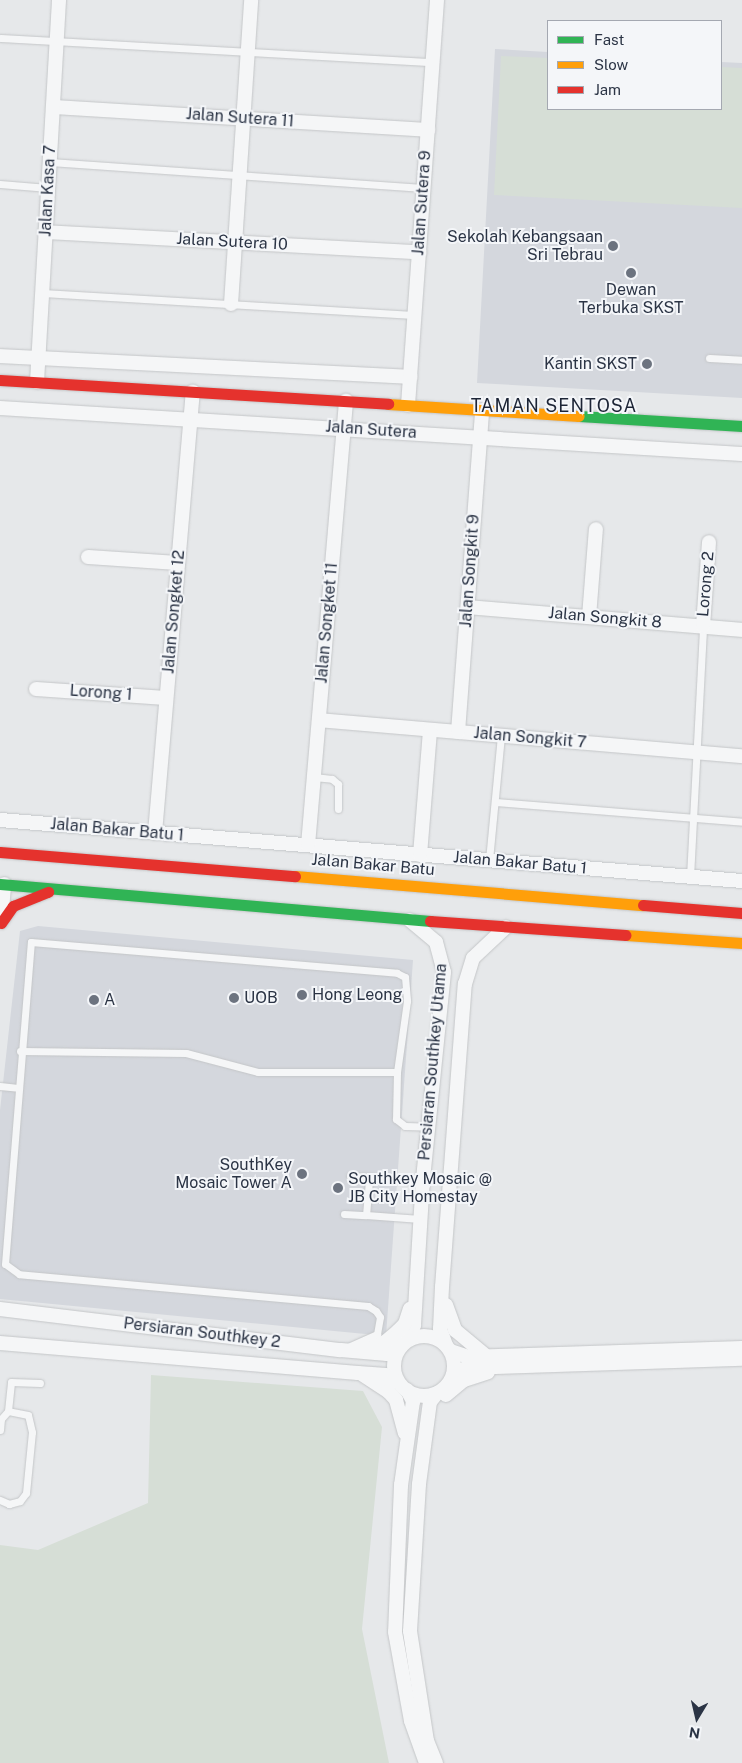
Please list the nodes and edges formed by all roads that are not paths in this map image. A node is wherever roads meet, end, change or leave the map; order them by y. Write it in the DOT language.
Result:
graph roads {
  1 [pos="59,0"];
  2 [pos="251,0"];
  3 [pos="437,0"];
  4 [pos="0,38"];
  5 [pos="57,42"];
  6 [pos="248,50"];
  7 [pos="433,62"];
  8 [pos="53,107"];
  9 [pos="242,118"];
  10 [pos="428,130"];
  11 [pos="50,162"];
  12 [pos="240,176"];
  13 [pos="0,184"];
  14 [pos="48,188"];
  15 [pos="423,188"];
  16 [pos="46,232"];
  17 [pos="235,242"];
  18 [pos="419,252"];
  19 [pos="42,293"];
  20 [pos="231,304"];
  21 [pos="414,315"];
  22 [pos="0,356"];
  23 [pos="38,358"];
  24 [pos="709,358"];
  25 [pos="742,360"];
  26 [pos="410,377"];
  27 [pos="0,380"];
  28 [pos="37,382"];
  29 [pos="193,392"];
  30 [pos="346,401"];
  31 [pos="408,405"];
  32 [pos="0,408"];
  33 [pos="482,410"];
  34 [pos="191,419"];
  35 [pos="742,426"];
  36 [pos="344,428"];
  37 [pos="480,438"];
  38 [pos="742,454"];
  39 [pos="596,529"];
  40 [pos="709,542"];
  41 [pos="88,557"];
  42 [pos="178,563"];
  43 [pos="468,607"];
  44 [pos="589,617"];
  45 [pos="702,626"];
  46 [pos="742,630"];
  47 [pos="36,689"];
  48 [pos="166,698"];
  49 [pos="319,720"];
  50 [pos="430,730"];
  51 [pos="458,732"];
  52 [pos="501,736"];
  53 [pos="696,752"];
  54 [pos="742,756"];
  55 [pos="314,776"];
  56 [pos="496,802"];
  57 [pos="338,809"];
  58 [pos="693,818"];
  59 [pos="0,820"];
  60 [pos="742,822"];
  61 [pos="155,833"];
  62 [pos="308,845"];
  63 [pos="0,852"];
  64 [pos="420,854"];
  65 [pos="37,855"];
  66 [pos="0,860"];
  67 [pos="489,860"];
  68 [pos="690,877"];
  69 [pos="742,881"];
  70 [pos="1,882"];
  71 [pos="63,889"];
  72 [pos="742,913"];
  73 [pos="407,918"];
  74 [pos="1,923"];
  75 [pos="506,927"];
  76 [pos="0,928"];
  77 [pos="742,943"];
  78 [pos="20,1051"];
  79 [pos="397,1072"];
  80 [pos="0,1086"];
  81 [pos="18,1088"];
  82 [pos="430,1127"];
  83 [pos="350,1176"];
  84 [pos="369,1178"];
  85 [pos="423,1182"];
  86 [pos="344,1214"];
  87 [pos="366,1215"];
  88 [pos="420,1219"];
  89 [pos="442,1287"];
  90 [pos="415,1296"];
  91 [pos="0,1309"];
  92 [pos="0,1342"];
  93 [pos="405,1342"];
  94 [pos="449,1348"];
  95 [pos="742,1348"];
  96 [pos="341,1350"];
  97 [pos="363,1352"];
  98 [pos="486,1356"];
  99 [pos="742,1359"];
  100 [pos="498,1368"];
  101 [pos="358,1372"];
  102 [pos="453,1376"];
  103 [pos="40,1383"];
  104 [pos="402,1386"];
  105 [pos="437,1393"];
  106 [pos="8,1411"];
  107 [pos="427,1422"];
  108 [pos="0,1430"];
  109 [pos="0,1436"];
  110 [pos="407,1441"];
  111 [pos="0,1500"];
  112 [pos="426,1763"];
  113 [pos="436,1763"];
  1 -- 5 [label="street, Jalan Kasa 7"];
  2 -- 6 [label="street"];
  3 -- 7 [label="street, Jalan Sutera 9"];
  4 -- 5 [label="lane"];
  5 -- 6 [label="lane"];
  5 -- 8 [label="street, Jalan Kasa 7"];
  6 -- 7 [label="lane"];
  6 -- 9 [label="street"];
  7 -- 10 [label="street, Jalan Sutera 9"];
  8 -- 9 [label="street, Jalan Sutera 11"];
  8 -- 11 [label="street, Jalan Kasa 7"];
  9 -- 10 [label="street, Jalan Sutera 11"];
  9 -- 12 [label="street"];
  10 -- 15 [label="street, Jalan Sutera 9"];
  11 -- 12 [label="lane"];
  11 -- 14 [label="street, Jalan Kasa 7"];
  12 -- 15 [label="lane"];
  12 -- 17 [label="street"];
  13 -- 14 [label="lane"];
  14 -- 16 [label="street, Jalan Kasa 7"];
  15 -- 18 [label="street, Jalan Sutera 9"];
  16 -- 17 [label="street, Jalan Sutera 10"];
  16 -- 19 [label="street, Jalan Kasa 7"];
  17 -- 18 [label="street, Jalan Sutera 10"];
  17 -- 20 [label="street"];
  18 -- 21 [label="street, Jalan Sutera 9"];
  19 -- 20 [label="lane"];
  19 -- 23 [label="street, Jalan Kasa 7"];
  20 -- 21 [label="lane"];
  21 -- 26 [label="street, Jalan Sutera 9"];
  22 -- 23 [label="street"];
  23 -- 26 [label="street"];
  23 -- 28 [label="street, Jalan Kasa 7"];
  24 -- 25 [label="lane"];
  26 -- 31 [label="street, Jalan Sutera 9"];
  27 -- 28 [label="main road, Jalan Sutera"];
  28 -- 29 [label="main road, Jalan Sutera"];
  29 -- 30 [label="main road, Jalan Sutera"];
  29 -- 34 [label="street, Jalan Songket 12"];
  30 -- 31 [label="main road, Jalan Sutera"];
  30 -- 36 [label="street, Jalan Songket 11"];
  31 -- 33 [label="main road, Jalan Sutera"];
  32 -- 34 [label="street, Jalan Sutera"];
  33 -- 35 [label="main road, Jalan Sutera"];
  33 -- 37 [label="street, Jalan Songkit 9"];
  34 -- 36 [label="street, Jalan Sutera"];
  34 -- 42 [label="street, Jalan Songket 12"];
  36 -- 37 [label="street, Jalan Sutera"];
  36 -- 49 [label="street, Jalan Songket 11"];
  37 -- 38 [label="street, Jalan Sutera"];
  37 -- 43 [label="street, Jalan Songkit 9"];
  39 -- 44 [label="street"];
  40 -- 45 [label="street, Lorong 2"];
  41 -- 42 [label="street"];
  42 -- 48 [label="street, Jalan Songket 12"];
  43 -- 44 [label="street, Jalan Songkit 8"];
  43 -- 51 [label="street, Jalan Songkit 9"];
  44 -- 45 [label="street, Jalan Songkit 8"];
  45 -- 46 [label="street, Jalan Songkit 8"];
  45 -- 53 [label="lane"];
  47 -- 48 [label="street, Lorong 1"];
  48 -- 61 [label="street, Jalan Songket 12"];
  49 -- 50 [label="street, Jalan Songkit 7"];
  49 -- 55 [label="street, Jalan Songket 11"];
  50 -- 51 [label="street, Jalan Songkit 7"];
  50 -- 64 [label="street"];
  51 -- 52 [label="street, Jalan Songkit 7"];
  52 -- 53 [label="street, Jalan Songkit 7"];
  52 -- 56 [label="lane"];
  53 -- 54 [label="street, Jalan Songkit 7"];
  53 -- 58 [label="lane"];
  55 -- 57 [label="lane"];
  55 -- 62 [label="street, Jalan Songket 11"];
  56 -- 58 [label="lane"];
  56 -- 67 [label="lane"];
  58 -- 60 [label="lane"];
  58 -- 68 [label="lane"];
  59 -- 61 [label="street, Jalan Bakar Batu 1"];
  61 -- 62 [label="street, Jalan Bakar Batu 1"];
  62 -- 64 [label="street, Jalan Bakar Batu 1"];
  63 -- 65 [label="main road, Jalan Bakar Batu"];
  64 -- 67 [label="street, Jalan Bakar Batu 1"];
  65 -- 66 [label="main road"];
  65 -- 72 [label="main road, Jalan Bakar Batu"];
  67 -- 68 [label="street, Jalan Bakar Batu 1"];
  68 -- 69 [label="street, Jalan Bakar Batu 1"];
  70 -- 71 [label="main road"];
  70 -- 74 [label="street"];
  71 -- 73 [label="main road"];
  71 -- 74 [label="main road"];
  73 -- 75 [label="main road"];
  73 -- 82 [label="street, Persiaran Southkey Utama"];
  74 -- 76 [label="street"];
  75 -- 77 [label="main road"];
  75 -- 89 [label="street, Persiaran Southkey Utama"];
  78 -- 79 [label="lane"];
  78 -- 79 [label="lane"];
  78 -- 81 [label="lane"];
  79 -- 82 [label="lane"];
  80 -- 81 [label="lane"];
  81 -- 96 [label="lane"];
  82 -- 85 [label="street, Persiaran Southkey Utama"];
  83 -- 84 [label="lane"];
  84 -- 85 [label="lane"];
  84 -- 87 [label="lane"];
  85 -- 88 [label="street, Persiaran Southkey Utama"];
  86 -- 87 [label="lane"];
  87 -- 88 [label="lane"];
  88 -- 90 [label="street, Persiaran Southkey Utama"];
  89 -- 94 [label="street, Persiaran Southkey Utama"];
  89 -- 98 [label="street"];
  90 -- 93 [label="street, Persiaran Southkey Utama"];
  90 -- 97 [label="street"];
  91 -- 96 [label="street, Persiaran Southkey 2"];
  92 -- 101 [label="street, Persiaran Southkey 2"];
  93 -- 94 [label="street"];
  93 -- 97 [label="street, Persiaran Southkey 2"];
  93 -- 104 [label="street"];
  94 -- 98 [label="street"];
  94 -- 102 [label="street"];
  95 -- 98 [label="street"];
  96 -- 97 [label="street, Persiaran Southkey 2"];
  99 -- 100 [label="street"];
  100 -- 102 [label="street"];
  100 -- 107 [label="street"];
  101 -- 104 [label="street, Persiaran Southkey 2"];
  101 -- 110 [label="street"];
  102 -- 105 [label="street"];
  103 -- 106 [label="lane"];
  104 -- 105 [label="street"];
  104 -- 110 [label="street"];
  105 -- 107 [label="street"];
  106 -- 108 [label="lane"];
  106 -- 111 [label="lane"];
  107 -- 113 [label="street"];
  108 -- 109 [label="lane"];
  110 -- 112 [label="street"];
}
